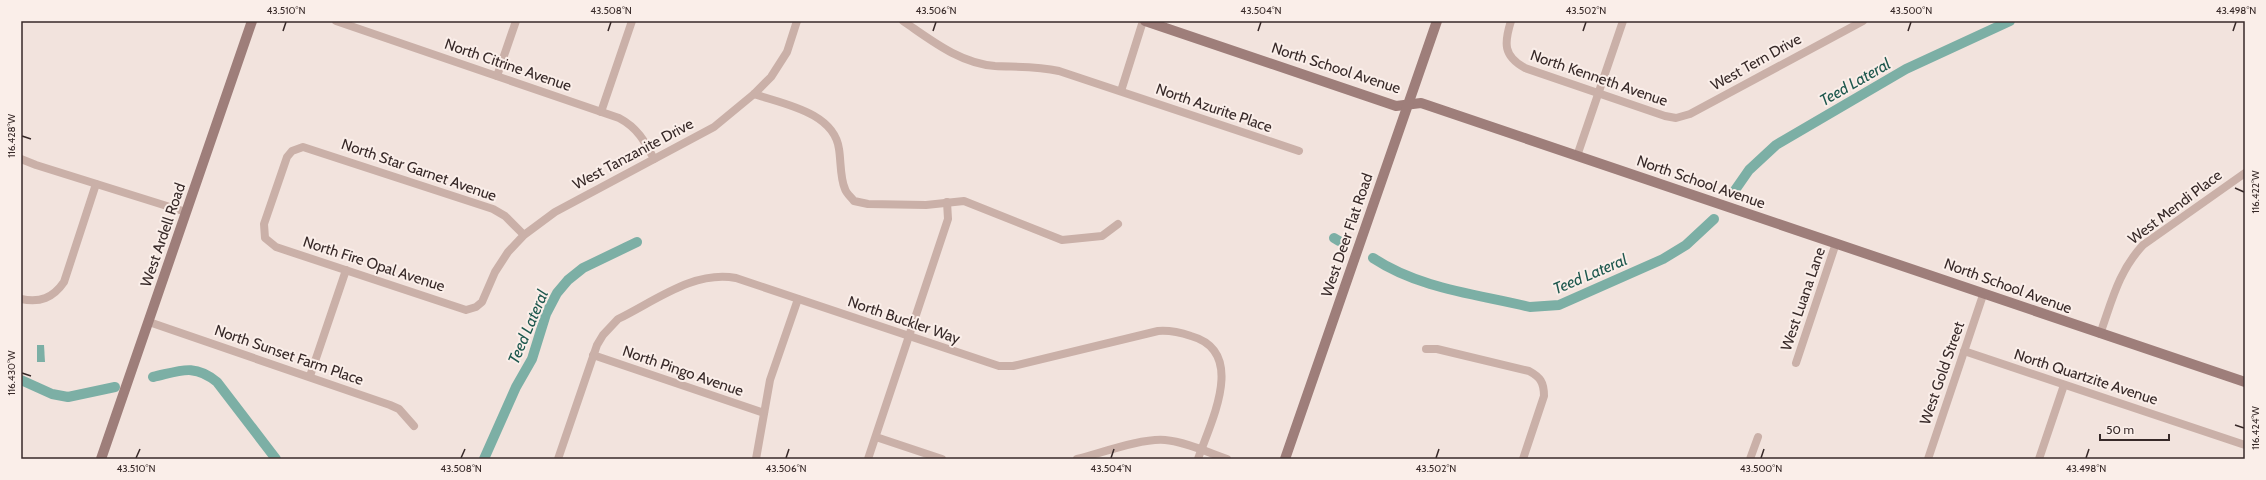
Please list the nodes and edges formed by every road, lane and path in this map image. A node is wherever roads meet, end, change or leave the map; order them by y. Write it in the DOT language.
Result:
graph roads {
  1 [pos="252,21"];
  2 [pos="336,21"];
  3 [pos="516,21"];
  4 [pos="632,21"];
  5 [pos="797,21"];
  6 [pos="903,21"];
  7 [pos="1144,21"];
  8 [pos="1437,21"];
  9 [pos="1512,21"];
  10 [pos="1623,21"];
  11 [pos="1863,21"];
  12 [pos="497,76"];
  13 [pos="1121,91"];
  14 [pos="1598,93"];
  15 [pos="754,94"];
  16 [pos="1409,104"];
  17 [pos="602,112"];
  18 [pos="1684,116"];
  19 [pos="1299,151"];
  20 [pos="1577,156"];
  21 [pos="21,159"];
  22 [pos="654,160"];
  23 [pos="2245,172"];
  24 [pos="96,184"];
  25 [pos="947,202"];
  26 [pos="186,212"];
  27 [pos="1118,224"];
  28 [pos="524,235"];
  29 [pos="265,238"];
  30 [pos="1836,243"];
  31 [pos="346,270"];
  32 [pos="1983,295"];
  33 [pos="21,299"];
  34 [pos="798,299"];
  35 [pos="476,307"];
  36 [pos="149,322"];
  37 [pos="2100,334"];
  38 [pos="910,337"];
  39 [pos="1426,349"];
  40 [pos="1964,351"];
  41 [pos="593,355"];
  42 [pos="1796,363"];
  43 [pos="310,376"];
  44 [pos="2245,382"];
  45 [pos="2064,385"];
  46 [pos="764,413"];
  47 [pos="414,426"];
  48 [pos="876,436"];
  49 [pos="1758,437"];
  50 [pos="2245,445"];
  51 [pos="1201,450"];
  52 [pos="101,459"];
  53 [pos="558,459"];
  54 [pos="756,459"];
  55 [pos="868,459"];
  56 [pos="942,459"];
  57 [pos="1077,459"];
  58 [pos="1198,459"];
  59 [pos="1227,459"];
  60 [pos="1285,459"];
  61 [pos="1523,459"];
  62 [pos="1750,459"];
  63 [pos="1928,459"];
  64 [pos="2039,459"];
  1 -- 26 [label="street, West Ardell Road"];
  2 -- 12 [label="street, North Citrine Avenue"];
  3 -- 12 [label="street"];
  4 -- 17 [label="street"];
  5 -- 15 [label="street, West Tanzanite Drive"];
  6 -- 13 [label="street, North Azurite Place"];
  7 -- 13 [label="street"];
  7 -- 16 [label="street, North School Avenue"];
  8 -- 16 [label="street, West Deer Flat Road"];
  9 -- 14 [label="street, North Kenneth Avenue"];
  10 -- 14 [label="street"];
  11 -- 18 [label="street, West Tern Drive"];
  12 -- 17 [label="street, North Citrine Avenue"];
  13 -- 19 [label="street, North Azurite Place"];
  14 -- 18 [label="street, North Kenneth Avenue"];
  14 -- 20 [label="street"];
  15 -- 22 [label="street, West Tanzanite Drive"];
  15 -- 25 [label="street"];
  16 -- 20 [label="street, North School Avenue"];
  16 -- 60 [label="street, West Deer Flat Road"];
  17 -- 22 [label="street, North Citrine Avenue"];
  20 -- 30 [label="street, North School Avenue"];
  21 -- 24 [label="street"];
  22 -- 28 [label="street, West Tanzanite Drive"];
  23 -- 37 [label="street, West Mendi Place"];
  24 -- 26 [label="street"];
  24 -- 33 [label="street"];
  25 -- 27 [label="street"];
  25 -- 38 [label="street"];
  26 -- 36 [label="street, West Ardell Road"];
  28 -- 29 [label="street, North Star Garnet Avenue"];
  28 -- 35 [label="street, West Tanzanite Drive"];
  29 -- 31 [label="street, North Fire Opal Avenue"];
  30 -- 32 [label="street, North School Avenue"];
  30 -- 42 [label="street, West Luana Lane"];
  31 -- 35 [label="street, North Fire Opal Avenue"];
  31 -- 43 [label="street"];
  32 -- 37 [label="street, North School Avenue"];
  32 -- 40 [label="street, West Gold Street"];
  34 -- 38 [label="street, North Buckler Way"];
  34 -- 41 [label="street, North Buckler Way"];
  34 -- 46 [label="street"];
  36 -- 43 [label="street, North Sunset Farm Place"];
  36 -- 52 [label="street, West Ardell Road"];
  37 -- 44 [label="street, North School Avenue"];
  38 -- 48 [label="street"];
  38 -- 51 [label="street, North Buckler Way"];
  39 -- 61 [label="street"];
  40 -- 45 [label="street, North Quartzite Avenue"];
  40 -- 63 [label="street, West Gold Street"];
  41 -- 46 [label="street, North Pingo Avenue"];
  41 -- 53 [label="street, North Buckler Way"];
  43 -- 47 [label="street, North Sunset Farm Place"];
  45 -- 50 [label="street, North Quartzite Avenue"];
  45 -- 64 [label="street"];
  46 -- 54 [label="street"];
  48 -- 55 [label="street"];
  48 -- 56 [label="street"];
  49 -- 62 [label="street"];
  51 -- 57 [label="street"];
  51 -- 58 [label="street"];
  51 -- 59 [label="street"];
}
